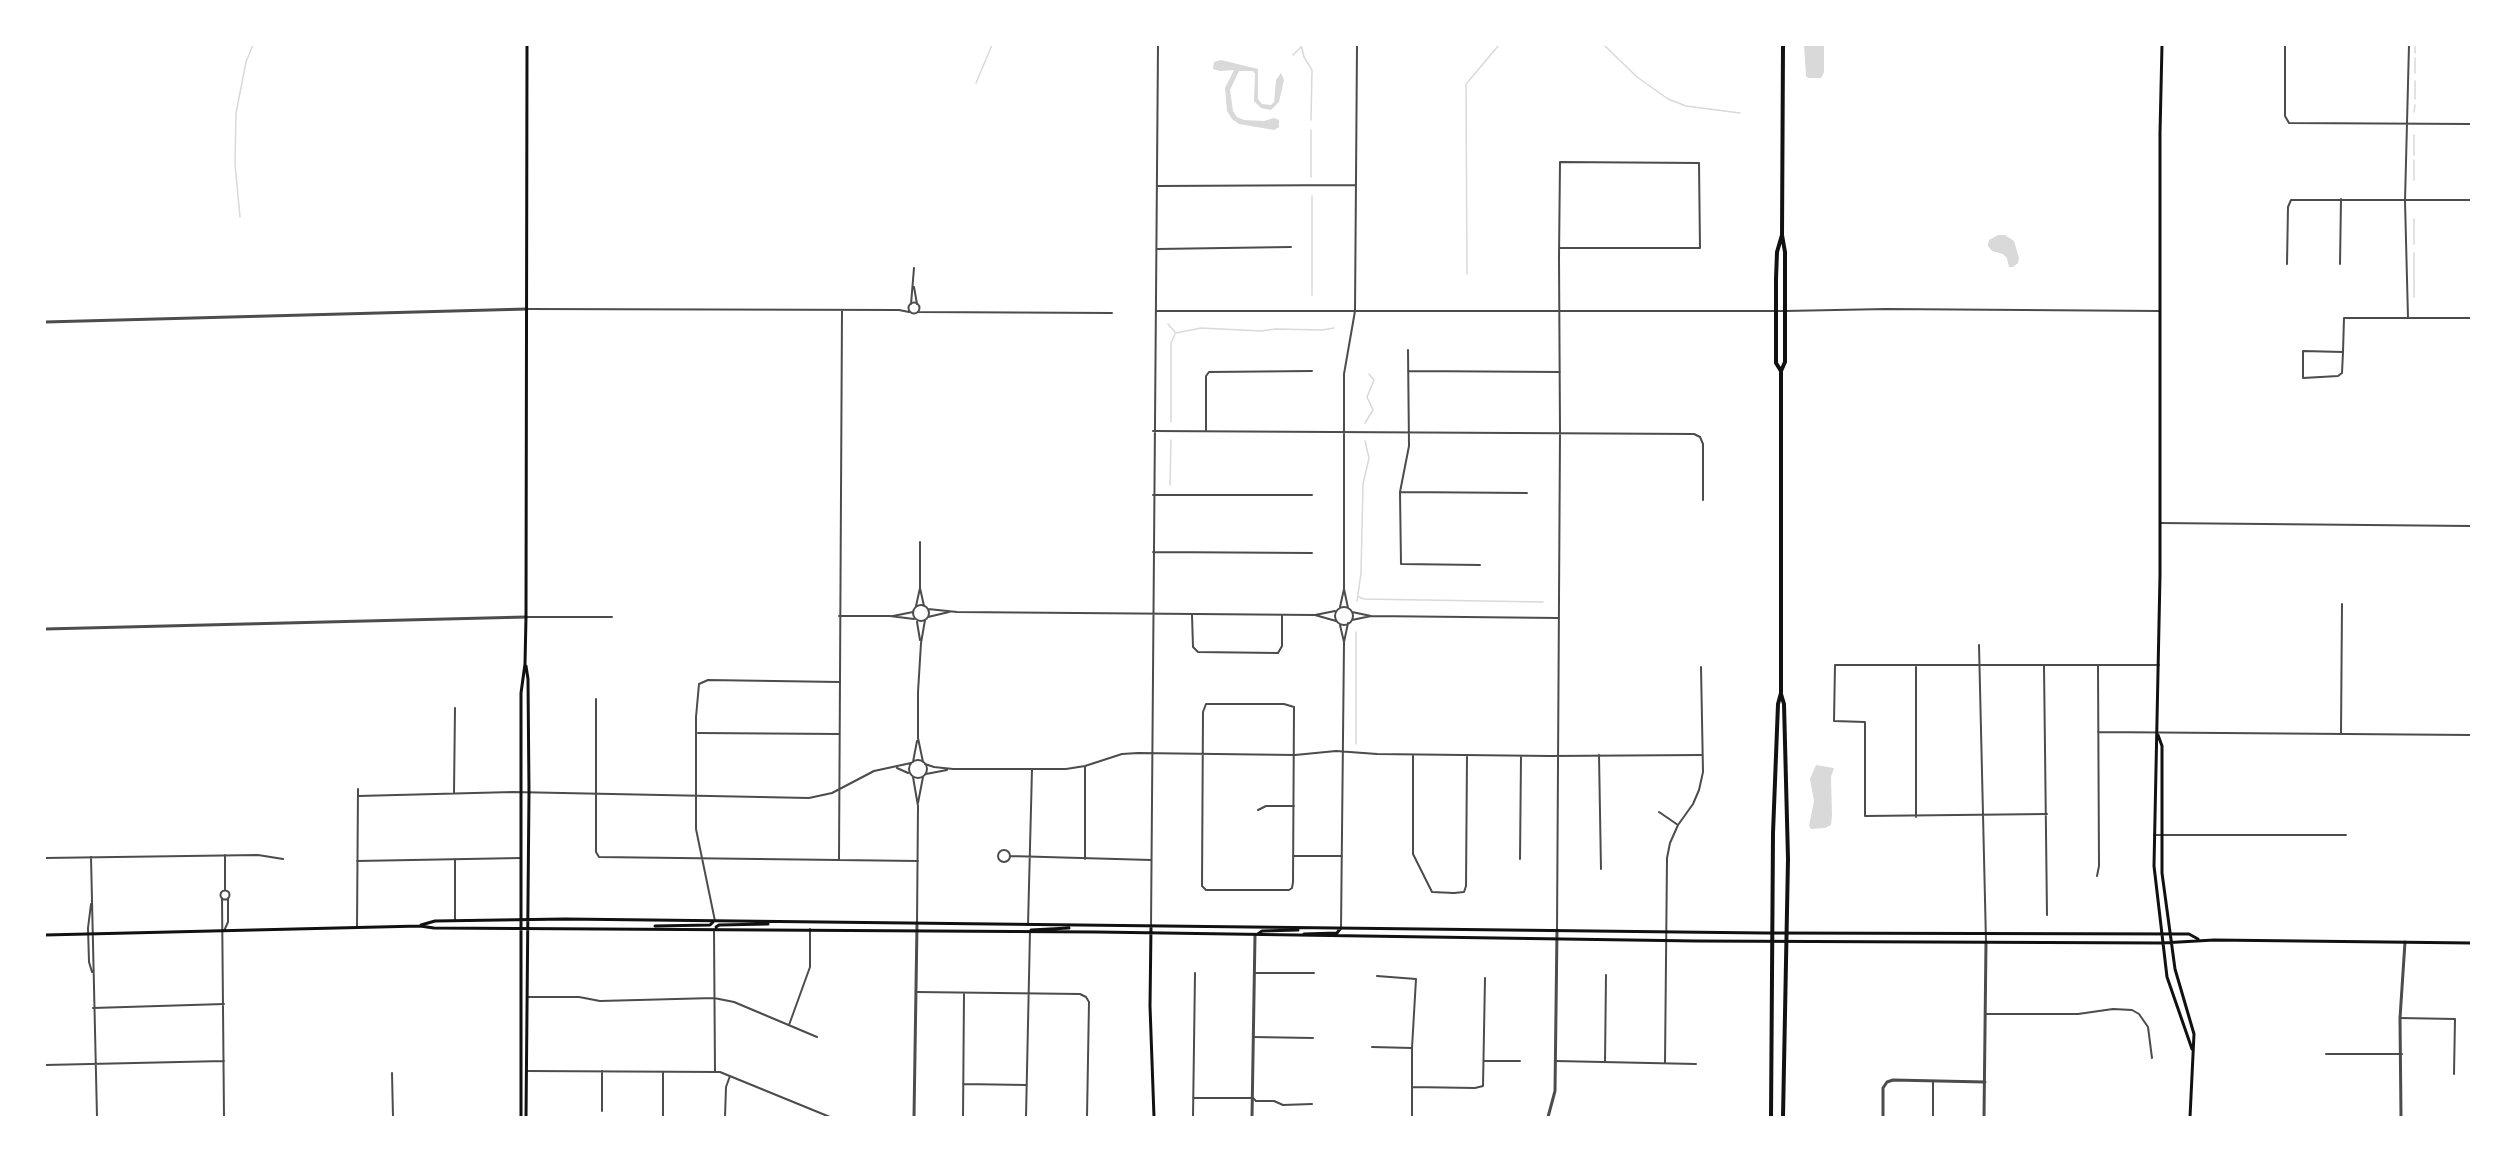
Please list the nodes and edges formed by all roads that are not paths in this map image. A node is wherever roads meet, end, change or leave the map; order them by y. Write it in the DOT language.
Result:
graph roads {
  1 [pos="527,45"];
  2 [pos="1158,45"];
  3 [pos="1357,45"];
  4 [pos="1783,45"];
  5 [pos="2162,45"];
  6 [pos="2285,45"];
  7 [pos="2409,45"];
  8 [pos="2408,124"];
  9 [pos="2471,124"];
  10 [pos="1356,185"];
  11 [pos="1157,186"];
  12 [pos="2340,199"];
  13 [pos="2471,200"];
  14 [pos="2405,201"];
  15 [pos="1782,235"];
  16 [pos="1292,247"];
  17 [pos="1560,248"];
  18 [pos="1157,249"];
  19 [pos="2287,264"];
  20 [pos="2340,264"];
  21 [pos="914,268"];
  22 [pos="914,287"];
  23 [pos="911,304"];
  24 [pos="917,304"];
  25 [pos="908,308"];
  26 [pos="920,308"];
  27 [pos="527,309"];
  28 [pos="842,310"];
  29 [pos="899,310"];
  30 [pos="1777,310"];
  31 [pos="928,311"];
  32 [pos="1156,311"];
  33 [pos="1560,311"];
  34 [pos="1785,311"];
  35 [pos="2160,311"];
  36 [pos="909,312"];
  37 [pos="918,312"];
  38 [pos="1354,312"];
  39 [pos="1112,313"];
  40 [pos="2408,318"];
  41 [pos="2471,318"];
  42 [pos="45,322"];
  43 [pos="1408,350"];
  44 [pos="2343,352"];
  45 [pos="1312,371"];
  46 [pos="1408,371"];
  47 [pos="1781,371"];
  48 [pos="1560,372"];
  49 [pos="1153,431"];
  50 [pos="1206,431"];
  51 [pos="1345,431"];
  52 [pos="1409,432"];
  53 [pos="1560,433"];
  54 [pos="1400,492"];
  55 [pos="1527,493"];
  56 [pos="1153,495"];
  57 [pos="1312,495"];
  58 [pos="1703,500"];
  59 [pos="2160,523"];
  60 [pos="2471,526"];
  61 [pos="920,542"];
  62 [pos="1153,552"];
  63 [pos="1312,553"];
  64 [pos="1480,565"];
  65 [pos="920,588"];
  66 [pos="1344,589"];
  67 [pos="2342,604"];
  68 [pos="916,606"];
  69 [pos="924,606"];
  70 [pos="1340,608"];
  71 [pos="1348,608"];
  72 [pos="928,609"];
  73 [pos="1336,611"];
  74 [pos="912,612"];
  75 [pos="949,612"];
  76 [pos="1352,612"];
  77 [pos="1153,614"];
  78 [pos="1192,615"];
  79 [pos="1282,615"];
  80 [pos="1315,615"];
  81 [pos="839,616"];
  82 [pos="890,616"];
  83 [pos="1371,616"];
  84 [pos="526,617"];
  85 [pos="612,617"];
  86 [pos="928,617"];
  87 [pos="1559,618"];
  88 [pos="916,620"];
  89 [pos="1352,620"];
  90 [pos="925,621"];
  91 [pos="1336,621"];
  92 [pos="1348,623"];
  93 [pos="1339,624"];
  94 [pos="45,629"];
  95 [pos="1344,642"];
  96 [pos="921,643"];
  97 [pos="1979,645"];
  98 [pos="525,664"];
  99 [pos="2159,665"];
  100 [pos="1916,666"];
  101 [pos="1979,666"];
  102 [pos="2044,666"];
  103 [pos="2098,666"];
  104 [pos="1701,667"];
  105 [pos="839,682"];
  106 [pos="1781,693"];
  107 [pos="596,699"];
  108 [pos="455,708"];
  109 [pos="2098,732"];
  110 [pos="696,733"];
  111 [pos="2158,733"];
  112 [pos="2341,733"];
  113 [pos="839,734"];
  114 [pos="2471,735"];
  115 [pos="918,738"];
  116 [pos="1342,752"];
  117 [pos="1152,753"];
  118 [pos="1203,753"];
  119 [pos="1413,754"];
  120 [pos="1599,754"];
  121 [pos="1295,755"];
  122 [pos="1467,755"];
  123 [pos="1701,755"];
  124 [pos="1521,756"];
  125 [pos="1558,756"];
  126 [pos="912,762"];
  127 [pos="924,763"];
  128 [pos="1085,766"];
  129 [pos="895,768"];
  130 [pos="953,769"];
  131 [pos="1032,769"];
  132 [pos="911,776"];
  133 [pos="924,776"];
  134 [pos="358,789"];
  135 [pos="839,789"];
  136 [pos="521,792"];
  137 [pos="529,792"];
  138 [pos="454,794"];
  139 [pos="596,794"];
  140 [pos="358,796"];
  141 [pos="696,797"];
  142 [pos="918,806"];
  143 [pos="1294,806"];
  144 [pos="1258,810"];
  145 [pos="1659,812"];
  146 [pos="2047,814"];
  147 [pos="1984,815"];
  148 [pos="1916,817"];
  149 [pos="1678,825"];
  150 [pos="2154,835"];
  151 [pos="2163,835"];
  152 [pos="2346,836"];
  153 [pos="225,855"];
  154 [pos="1010,856"];
  155 [pos="1031,856"];
  156 [pos="1294,856"];
  157 [pos="1342,856"];
  158 [pos="91,857"];
  159 [pos="45,858"];
  160 [pos="521,858"];
  161 [pos="283,859"];
  162 [pos="455,859"];
  163 [pos="702,859"];
  164 [pos="1084,859"];
  165 [pos="1520,859"];
  166 [pos="839,860"];
  167 [pos="1150,860"];
  168 [pos="357,861"];
  169 [pos="918,861"];
  170 [pos="1601,869"];
  171 [pos="2097,876"];
  172 [pos="225,890"];
  173 [pos="222,898"];
  174 [pos="228,898"];
  175 [pos="91,904"];
  176 [pos="2047,915"];
  177 [pos="521,919"];
  178 [pos="528,919"];
  179 [pos="455,921"];
  180 [pos="715,921"];
  181 [pos="774,922"];
  182 [pos="917,924"];
  183 [pos="1028,925"];
  184 [pos="420,926"];
  185 [pos="1074,926"];
  186 [pos="1151,926"];
  187 [pos="357,927"];
  188 [pos="521,927"];
  189 [pos="528,927"];
  190 [pos="647,928"];
  191 [pos="714,928"];
  192 [pos="1306,928"];
  193 [pos="810,929"];
  194 [pos="1341,929"];
  195 [pos="917,930"];
  196 [pos="1557,930"];
  197 [pos="224,931"];
  198 [pos="1030,931"];
  199 [pos="1666,932"];
  200 [pos="1151,933"];
  201 [pos="1772,933"];
  202 [pos="1787,933"];
  203 [pos="89,934"];
  204 [pos="94,934"];
  205 [pos="1986,934"];
  206 [pos="2161,934"];
  207 [pos="2170,934"];
  208 [pos="45,935"];
  209 [pos="1255,935"];
  210 [pos="1299,935"];
  211 [pos="1557,938"];
  212 [pos="1666,940"];
  213 [pos="2200,940"];
  214 [pos="1772,941"];
  215 [pos="1786,941"];
  216 [pos="1986,942"];
  217 [pos="2405,942"];
  218 [pos="2162,943"];
  219 [pos="2172,943"];
  220 [pos="2471,943"];
  221 [pos="92,972"];
  222 [pos="1195,973"];
  223 [pos="1314,973"];
  224 [pos="1254,974"];
  225 [pos="1606,975"];
  226 [pos="1377,976"];
  227 [pos="1485,978"];
  228 [pos="916,992"];
  229 [pos="964,993"];
  230 [pos="1027,994"];
  231 [pos="528,997"];
  232 [pos="714,998"];
  233 [pos="224,1004"];
  234 [pos="93,1008"];
  235 [pos="1986,1014"];
  236 [pos="2400,1018"];
  237 [pos="789,1025"];
  238 [pos="1253,1036"];
  239 [pos="817,1037"];
  240 [pos="1313,1038"];
  241 [pos="1372,1047"];
  242 [pos="1412,1048"];
  243 [pos="2192,1049"];
  244 [pos="2402,1053"];
  245 [pos="2326,1054"];
  246 [pos="2152,1058"];
  247 [pos="224,1061"];
  248 [pos="1485,1061"];
  249 [pos="1520,1061"];
  250 [pos="1556,1061"];
  251 [pos="1605,1062"];
  252 [pos="1665,1063"];
  253 [pos="95,1064"];
  254 [pos="1696,1064"];
  255 [pos="45,1065"];
  256 [pos="602,1070"];
  257 [pos="526,1071"];
  258 [pos="663,1071"];
  259 [pos="715,1072"];
  260 [pos="392,1073"];
  261 [pos="2454,1074"];
  262 [pos="730,1076"];
  263 [pos="1933,1081"];
  264 [pos="1985,1082"];
  265 [pos="963,1084"];
  266 [pos="1026,1085"];
  267 [pos="1412,1087"];
  268 [pos="1193,1098"];
  269 [pos="1253,1098"];
  270 [pos="1312,1104"];
  271 [pos="602,1111"];
  272 [pos="97,1117"];
  273 [pos="224,1117"];
  274 [pos="393,1117"];
  275 [pos="521,1117"];
  276 [pos="526,1117"];
  277 [pos="663,1117"];
  278 [pos="725,1117"];
  279 [pos="830,1117"];
  280 [pos="914,1117"];
  281 [pos="963,1117"];
  282 [pos="1026,1117"];
  283 [pos="1087,1117"];
  284 [pos="1154,1117"];
  285 [pos="1193,1117"];
  286 [pos="1252,1117"];
  287 [pos="1412,1117"];
  288 [pos="1548,1117"];
  289 [pos="1771,1117"];
  290 [pos="1783,1117"];
  291 [pos="1883,1117"];
  292 [pos="1933,1117"];
  293 [pos="1984,1117"];
  294 [pos="2191,1117"];
  295 [pos="2401,1117"];
  1 -- 27 [label="main road"];
  2 -- 11 [label="street"];
  3 -- 10 [label="street"];
  4 -- 15 [label="main road"];
  5 -- 35 [label="main road"];
  6 -- 8 [label="street"];
  7 -- 8 [label="street"];
  8 -- 9 [label="street"];
  8 -- 14 [label="street"];
  10 -- 11 [label="street"];
  10 -- 38 [label="street"];
  11 -- 18 [label="street"];
  12 -- 14 [label="street"];
  12 -- 19 [label="street"];
  12 -- 20 [label="street"];
  13 -- 14 [label="street"];
  14 -- 40 [label="street"];
  15 -- 30 [label="main road"];
  15 -- 34 [label="main road"];
  16 -- 18 [label="street"];
  17 -- 17 [label="street"];
  17 -- 33 [label="street"];
  18 -- 32 [label="street"];
  21 -- 22 [label="street"];
  22 -- 23 [label="street"];
  22 -- 24 [label="street"];
  23 -- 24 [label="street"];
  23 -- 25 [label="street"];
  24 -- 26 [label="street"];
  25 -- 29 [label="street"];
  25 -- 36 [label="street"];
  26 -- 31 [label="street"];
  26 -- 37 [label="street"];
  27 -- 28 [label="street"];
  27 -- 42 [label="street"];
  27 -- 84 [label="main road"];
  28 -- 29 [label="street"];
  28 -- 81 [label="street"];
  29 -- 36 [label="street"];
  30 -- 33 [label="street"];
  30 -- 34 [label="street"];
  30 -- 47 [label="main road"];
  31 -- 37 [label="street"];
  31 -- 39 [label="street"];
  32 -- 38 [label="street"];
  32 -- 49 [label="street"];
  33 -- 38 [label="street"];
  33 -- 48 [label="street"];
  34 -- 35 [label="street"];
  34 -- 47 [label="main road"];
  35 -- 59 [label="main road"];
  36 -- 37 [label="street"];
  38 -- 51 [label="street"];
  40 -- 41 [label="street"];
  40 -- 44 [label="street"];
  43 -- 46 [label="street"];
  44 -- 44 [label="street"];
  45 -- 50 [label="street"];
  46 -- 48 [label="street"];
  46 -- 52 [label="street"];
  47 -- 106 [label="main road"];
  48 -- 53 [label="street"];
  49 -- 50 [label="street"];
  49 -- 56 [label="street"];
  50 -- 51 [label="street"];
  51 -- 52 [label="street"];
  51 -- 66 [label="street"];
  52 -- 53 [label="street"];
  52 -- 54 [label="street"];
  53 -- 58 [label="street"];
  53 -- 87 [label="street"];
  54 -- 55 [label="street"];
  54 -- 64 [label="street"];
  56 -- 57 [label="street"];
  56 -- 62 [label="street"];
  59 -- 60 [label="street"];
  59 -- 99 [label="main road"];
  61 -- 65 [label="street"];
  62 -- 63 [label="street"];
  62 -- 77 [label="street"];
  65 -- 68 [label="street"];
  65 -- 69 [label="street"];
  66 -- 70 [label="street"];
  66 -- 71 [label="street"];
  67 -- 112 [label="street"];
  68 -- 69 [label="street"];
  68 -- 74 [label="street"];
  69 -- 72 [label="street"];
  70 -- 71 [label="street"];
  70 -- 73 [label="street"];
  71 -- 76 [label="street"];
  72 -- 75 [label="street"];
  72 -- 86 [label="street"];
  73 -- 80 [label="street"];
  73 -- 91 [label="street"];
  74 -- 82 [label="street"];
  74 -- 88 [label="street"];
  75 -- 77 [label="street"];
  75 -- 86 [label="street"];
  76 -- 83 [label="street"];
  76 -- 89 [label="street"];
  77 -- 78 [label="street"];
  77 -- 117 [label="street"];
  78 -- 79 [label="street"];
  78 -- 79 [label="street"];
  79 -- 80 [label="street"];
  80 -- 91 [label="street"];
  81 -- 82 [label="street"];
  81 -- 105 [label="street"];
  82 -- 88 [label="street"];
  83 -- 87 [label="street"];
  83 -- 89 [label="street"];
  84 -- 85 [label="street"];
  84 -- 94 [label="street"];
  84 -- 98 [label="main road"];
  86 -- 90 [label="street"];
  87 -- 125 [label="street"];
  88 -- 90 [label="street"];
  88 -- 96 [label="street"];
  89 -- 92 [label="street"];
  90 -- 96 [label="street"];
  91 -- 93 [label="street"];
  92 -- 93 [label="street"];
  92 -- 95 [label="street"];
  93 -- 95 [label="street"];
  95 -- 116 [label="street"];
  96 -- 115 [label="street"];
  97 -- 101 [label="street"];
  98 -- 136 [label="main road"];
  98 -- 137 [label="main road"];
  99 -- 103 [label="street"];
  99 -- 111 [label="main road"];
  100 -- 101 [label="street"];
  100 -- 148 [label="street"];
  100 -- 148 [label="street"];
  101 -- 102 [label="street"];
  101 -- 147 [label="street"];
  102 -- 103 [label="street"];
  102 -- 146 [label="street"];
  103 -- 109 [label="street"];
  104 -- 123 [label="street"];
  105 -- 110 [label="street"];
  105 -- 113 [label="street"];
  106 -- 201 [label="main road"];
  106 -- 202 [label="main road"];
  107 -- 139 [label="street"];
  108 -- 138 [label="street"];
  109 -- 111 [label="street"];
  109 -- 171 [label="street"];
  110 -- 113 [label="street"];
  110 -- 141 [label="street"];
  111 -- 112 [label="street"];
  111 -- 150 [label="main road"];
  111 -- 151 [label="main road"];
  112 -- 114 [label="street"];
  113 -- 135 [label="street"];
  115 -- 126 [label="street"];
  115 -- 127 [label="street"];
  116 -- 119 [label="street"];
  116 -- 121 [label="street"];
  116 -- 157 [label="street"];
  117 -- 118 [label="street"];
  117 -- 128 [label="street"];
  117 -- 167 [label="street"];
  118 -- 121 [label="street"];
  118 -- 121 [label="street"];
  118 -- 156 [label="street"];
  119 -- 122 [label="street"];
  119 -- 122 [label="street"];
  120 -- 123 [label="street"];
  120 -- 125 [label="street"];
  120 -- 170 [label="street"];
  121 -- 143 [label="street"];
  122 -- 124 [label="street"];
  123 -- 149 [label="street"];
  124 -- 125 [label="street"];
  124 -- 165 [label="street"];
  125 -- 196 [label="street"];
  126 -- 127 [label="street"];
  126 -- 129 [label="street"];
  126 -- 132 [label="street"];
  127 -- 130 [label="street"];
  127 -- 133 [label="street"];
  128 -- 131 [label="street"];
  128 -- 164 [label="street"];
  129 -- 132 [label="street"];
  129 -- 135 [label="street"];
  130 -- 131 [label="street"];
  130 -- 133 [label="street"];
  131 -- 155 [label="street"];
  132 -- 133 [label="street"];
  132 -- 142 [label="street"];
  133 -- 142 [label="street"];
  134 -- 140 [label="street"];
  135 -- 141 [label="street"];
  135 -- 166 [label="street"];
  136 -- 137 [label="street"];
  136 -- 138 [label="street"];
  136 -- 160 [label="main road"];
  137 -- 139 [label="street"];
  137 -- 178 [label="main road"];
  138 -- 140 [label="street"];
  139 -- 141 [label="street"];
  139 -- 163 [label="street"];
  140 -- 168 [label="street"];
  141 -- 163 [label="street"];
  142 -- 169 [label="street"];
  143 -- 144 [label="street"];
  143 -- 156 [label="street"];
  145 -- 149 [label="street"];
  146 -- 147 [label="street"];
  146 -- 176 [label="street"];
  147 -- 148 [label="street"];
  147 -- 205 [label="street"];
  149 -- 199 [label="street"];
  150 -- 151 [label="street"];
  150 -- 206 [label="main road"];
  151 -- 152 [label="street"];
  151 -- 207 [label="main road"];
  153 -- 158 [label="street"];
  153 -- 161 [label="street"];
  153 -- 172 [label="street"];
  154 -- 154 [label="street"];
  154 -- 155 [label="street"];
  155 -- 164 [label="street"];
  155 -- 183 [label="street"];
  156 -- 157 [label="street"];
  157 -- 194 [label="street"];
  158 -- 159 [label="street"];
  158 -- 175 [label="street"];
  160 -- 162 [label="street"];
  160 -- 177 [label="main road"];
  162 -- 168 [label="street"];
  162 -- 179 [label="street"];
  163 -- 166 [label="street"];
  163 -- 180 [label="street"];
  164 -- 167 [label="street"];
  166 -- 169 [label="street"];
  167 -- 186 [label="street"];
  168 -- 187 [label="street"];
  169 -- 182 [label="street"];
  172 -- 173 [label="street"];
  172 -- 174 [label="street"];
  173 -- 174 [label="street"];
  173 -- 197 [label="street"];
  174 -- 197 [label="street"];
  175 -- 203 [label="street"];
  175 -- 204 [label="street"];
  177 -- 178 [label="main road"];
  177 -- 179 [label="main road"];
  177 -- 188 [label="main road"];
  178 -- 180 [label="main road"];
  178 -- 189 [label="main road"];
  179 -- 184 [label="main road"];
  180 -- 181 [label="main road"];
  180 -- 190 [label="main road"];
  181 -- 182 [label="main road"];
  181 -- 191 [label="main road"];
  182 -- 183 [label="main road"];
  182 -- 195 [label="street"];
  183 -- 185 [label="main road"];
  184 -- 187 [label="main road"];
  184 -- 188 [label="main road"];
  185 -- 186 [label="main road"];
  185 -- 198 [label="main road"];
  186 -- 192 [label="main road"];
  186 -- 200 [label="main road"];
  187 -- 197 [label="main road"];
  188 -- 189 [label="main road"];
  188 -- 275 [label="main road"];
  189 -- 190 [label="main road"];
  189 -- 231 [label="main road"];
  190 -- 191 [label="main road"];
  191 -- 193 [label="main road"];
  191 -- 232 [label="street"];
  192 -- 194 [label="main road"];
  192 -- 209 [label="main road"];
  193 -- 195 [label="main road"];
  193 -- 237 [label="street"];
  194 -- 196 [label="main road"];
  194 -- 210 [label="main road"];
  195 -- 198 [label="main road"];
  195 -- 228 [label="street"];
  196 -- 199 [label="main road"];
  196 -- 211 [label="street"];
  197 -- 204 [label="main road"];
  197 -- 233 [label="street"];
  198 -- 200 [label="main road"];
  198 -- 230 [label="street"];
  199 -- 201 [label="main road"];
  199 -- 212 [label="street"];
  200 -- 209 [label="main road"];
  200 -- 284 [label="main road"];
  201 -- 202 [label="main road"];
  201 -- 214 [label="main road"];
  202 -- 205 [label="main road"];
  202 -- 215 [label="main road"];
  203 -- 204 [label="main road"];
  203 -- 208 [label="main road"];
  203 -- 221 [label="street"];
  204 -- 221 [label="street"];
  205 -- 206 [label="main road"];
  205 -- 216 [label="street"];
  206 -- 207 [label="main road"];
  206 -- 218 [label="main road"];
  207 -- 213 [label="main road"];
  207 -- 219 [label="main road"];
  209 -- 210 [label="main road"];
  209 -- 224 [label="street"];
  210 -- 211 [label="main road"];
  211 -- 212 [label="main road"];
  211 -- 250 [label="street"];
  212 -- 214 [label="main road"];
  212 -- 252 [label="street"];
  213 -- 217 [label="main road"];
  213 -- 219 [label="main road"];
  214 -- 215 [label="main road"];
  214 -- 289 [label="main road"];
  215 -- 216 [label="main road"];
  215 -- 290 [label="main road"];
  216 -- 218 [label="main road"];
  216 -- 235 [label="street"];
  217 -- 220 [label="main road"];
  217 -- 236 [label="street"];
  218 -- 219 [label="main road"];
  218 -- 243 [label="main road"];
  219 -- 243 [label="main road"];
  221 -- 234 [label="street"];
  222 -- 268 [label="street"];
  223 -- 224 [label="street"];
  224 -- 238 [label="street"];
  225 -- 251 [label="street"];
  226 -- 242 [label="street"];
  227 -- 248 [label="street"];
  228 -- 229 [label="street"];
  228 -- 280 [label="street"];
  229 -- 230 [label="street"];
  229 -- 265 [label="street"];
  230 -- 266 [label="street"];
  230 -- 283 [label="street"];
  231 -- 232 [label="street"];
  231 -- 257 [label="main road"];
  232 -- 237 [label="street"];
  232 -- 259 [label="street"];
  233 -- 234 [label="street"];
  233 -- 247 [label="street"];
  234 -- 253 [label="street"];
  235 -- 246 [label="street"];
  235 -- 264 [label="street"];
  236 -- 244 [label="street"];
  236 -- 261 [label="street"];
  237 -- 239 [label="street"];
  238 -- 240 [label="street"];
  238 -- 269 [label="street"];
  241 -- 242 [label="street"];
  242 -- 267 [label="street"];
  243 -- 294 [label="main road"];
  244 -- 245 [label="street"];
  244 -- 295 [label="street"];
  247 -- 253 [label="street"];
  247 -- 273 [label="street"];
  248 -- 249 [label="street"];
  248 -- 267 [label="street"];
  250 -- 251 [label="street"];
  250 -- 288 [label="street"];
  251 -- 252 [label="street"];
  252 -- 254 [label="street"];
  253 -- 255 [label="street"];
  253 -- 272 [label="street"];
  256 -- 257 [label="street"];
  256 -- 258 [label="street"];
  256 -- 271 [label="street"];
  257 -- 276 [label="main road"];
  258 -- 259 [label="street"];
  258 -- 277 [label="street"];
  259 -- 262 [label="street"];
  260 -- 274 [label="street"];
  262 -- 278 [label="street"];
  262 -- 279 [label="street"];
  263 -- 264 [label="street"];
  263 -- 291 [label="street"];
  263 -- 292 [label="street"];
  264 -- 293 [label="street"];
  265 -- 266 [label="street"];
  265 -- 281 [label="street"];
  266 -- 282 [label="street"];
  267 -- 287 [label="street"];
  268 -- 269 [label="street"];
  268 -- 285 [label="street"];
  269 -- 270 [label="street"];
  269 -- 286 [label="street"];
}
